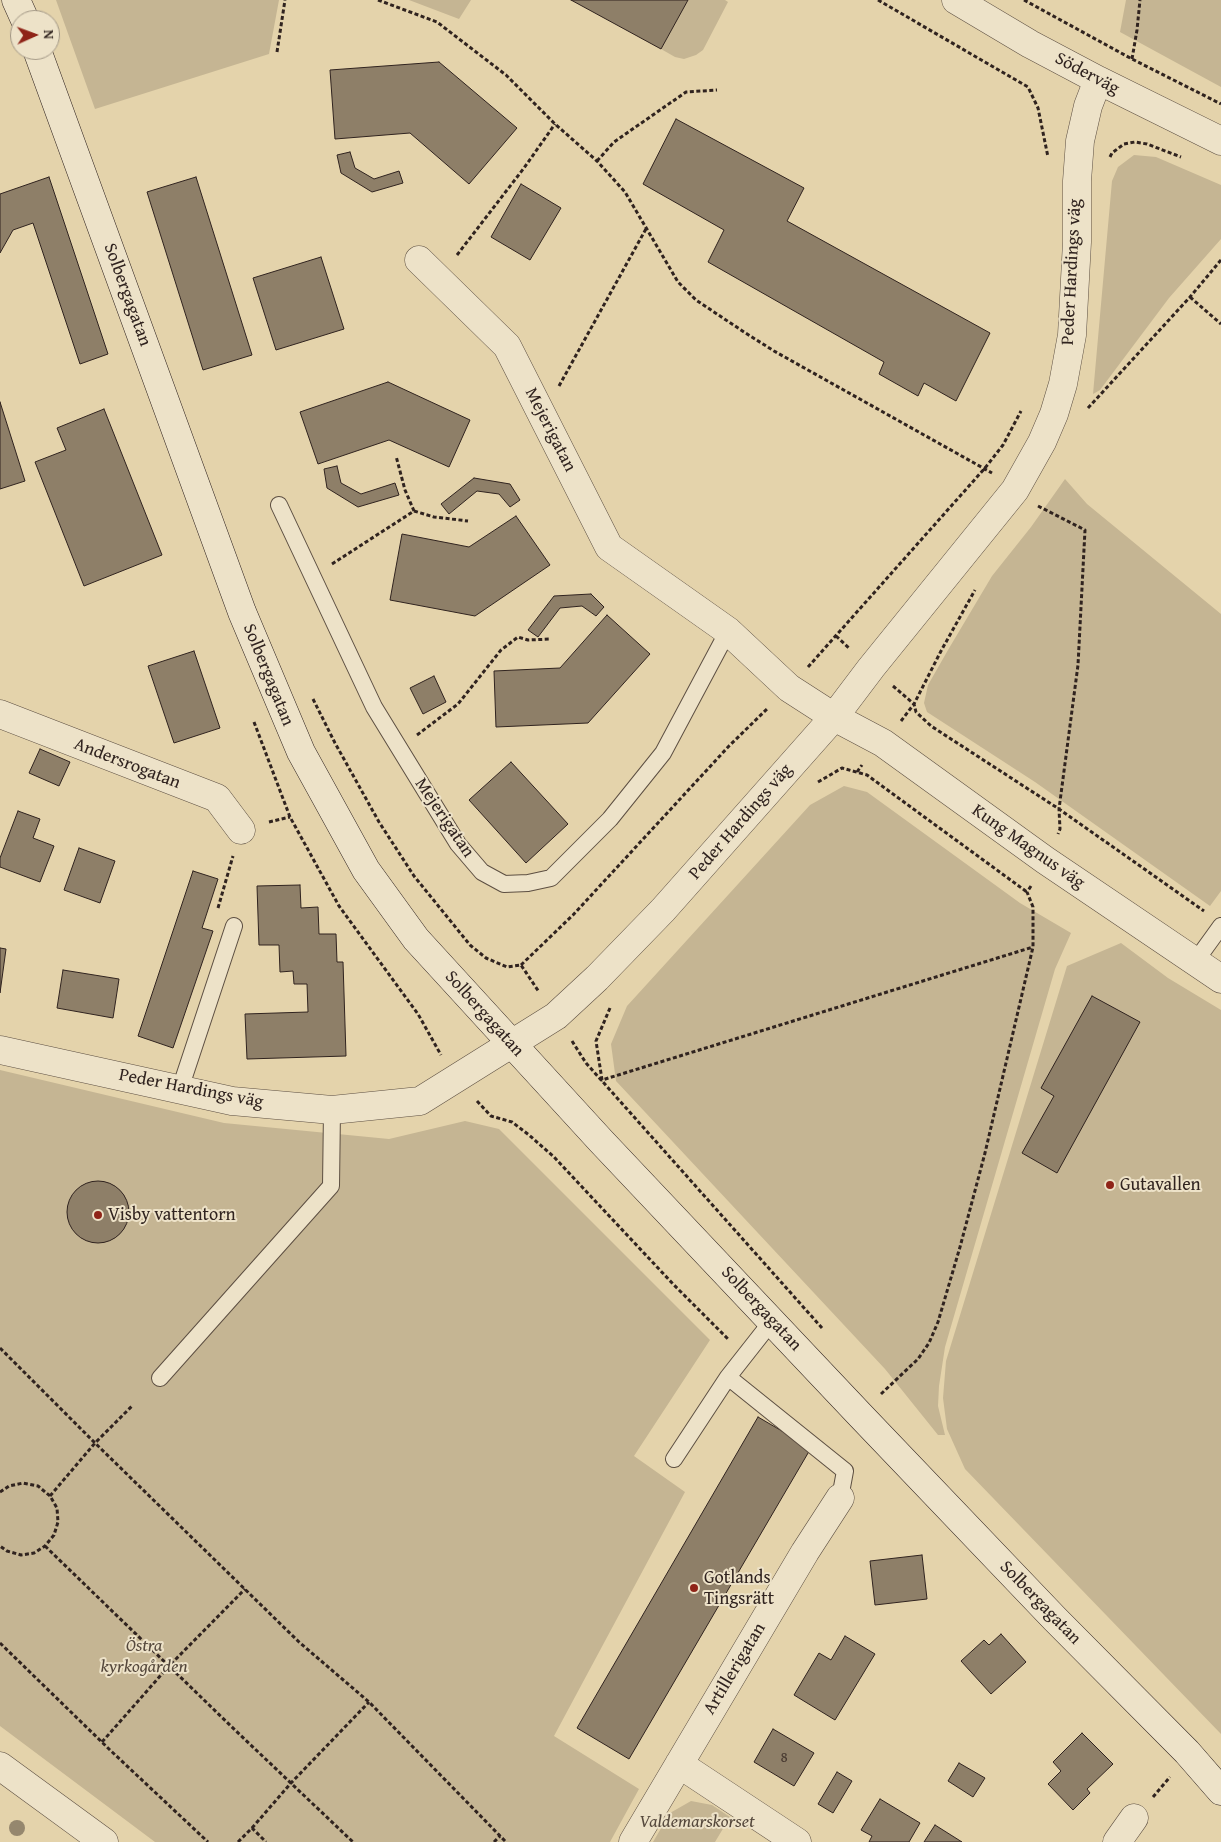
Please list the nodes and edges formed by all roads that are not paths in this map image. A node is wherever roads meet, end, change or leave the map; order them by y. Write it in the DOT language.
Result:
graph roads {
  1 [pos="956,0"];
  2 [pos="42,60"];
  3 [pos="1098,80"];
  4 [pos="1221,141"];
  5 [pos="419,260"];
  6 [pos="280,505"];
  7 [pos="728,632"];
  8 [pos="0,714"];
  9 [pos="834,717"];
  10 [pos="241,830"];
  11 [pos="234,926"];
  12 [pos="1221,926"];
  13 [pos="1195,962"];
  14 [pos="1221,979"];
  15 [pos="512,1044"];
  16 [pos="0,1050"];
  17 [pos="180,1089"];
  18 [pos="332,1110"];
  19 [pos="772,1321"];
  20 [pos="728,1377"];
  21 [pos="160,1378"];
  22 [pos="674,1459"];
  23 [pos="840,1498"];
  24 [pos="679,1764"];
  25 [pos="0,1766"];
  26 [pos="1221,1791"];
  27 [pos="1134,1818"];
  28 [pos="104,1842"];
  29 [pos="633,1842"];
  30 [pos="797,1842"];
  31 [pos="1118,1842"];
  1 -- 3 [label="street, Söderväg"];
  2 -- 15 [label="street, Solbergagatan"];
  3 -- 4 [label="street, Söderväg"];
  3 -- 9 [label="street, Peder Hardings väg"];
  5 -- 7 [label="street, Mejerigatan"];
  6 -- 7 [label="lane, Mejerigatan"];
  7 -- 9 [label="street, Mejerigatan"];
  8 -- 10 [label="street, Andersrogatan"];
  9 -- 13 [label="street, Kung Magnus väg"];
  9 -- 15 [label="street, Peder Hardings väg"];
  11 -- 17 [label="lane"];
  12 -- 13 [label="lane"];
  13 -- 14 [label="street, Kung Magnus väg"];
  15 -- 18 [label="street, Peder Hardings väg"];
  15 -- 19 [label="street, Solbergagatan"];
  16 -- 17 [label="street, Peder Hardings väg"];
  17 -- 18 [label="street, Peder Hardings väg"];
  18 -- 21 [label="lane"];
  19 -- 20 [label="lane"];
  19 -- 26 [label="street, Solbergagatan"];
  20 -- 22 [label="lane"];
  20 -- 23 [label="lane"];
  23 -- 24 [label="street, Artillerigatan"];
  24 -- 29 [label="street, Artillerigatan"];
  24 -- 30 [label="street"];
  25 -- 28 [label="street"];
  27 -- 31 [label="street"];
}
